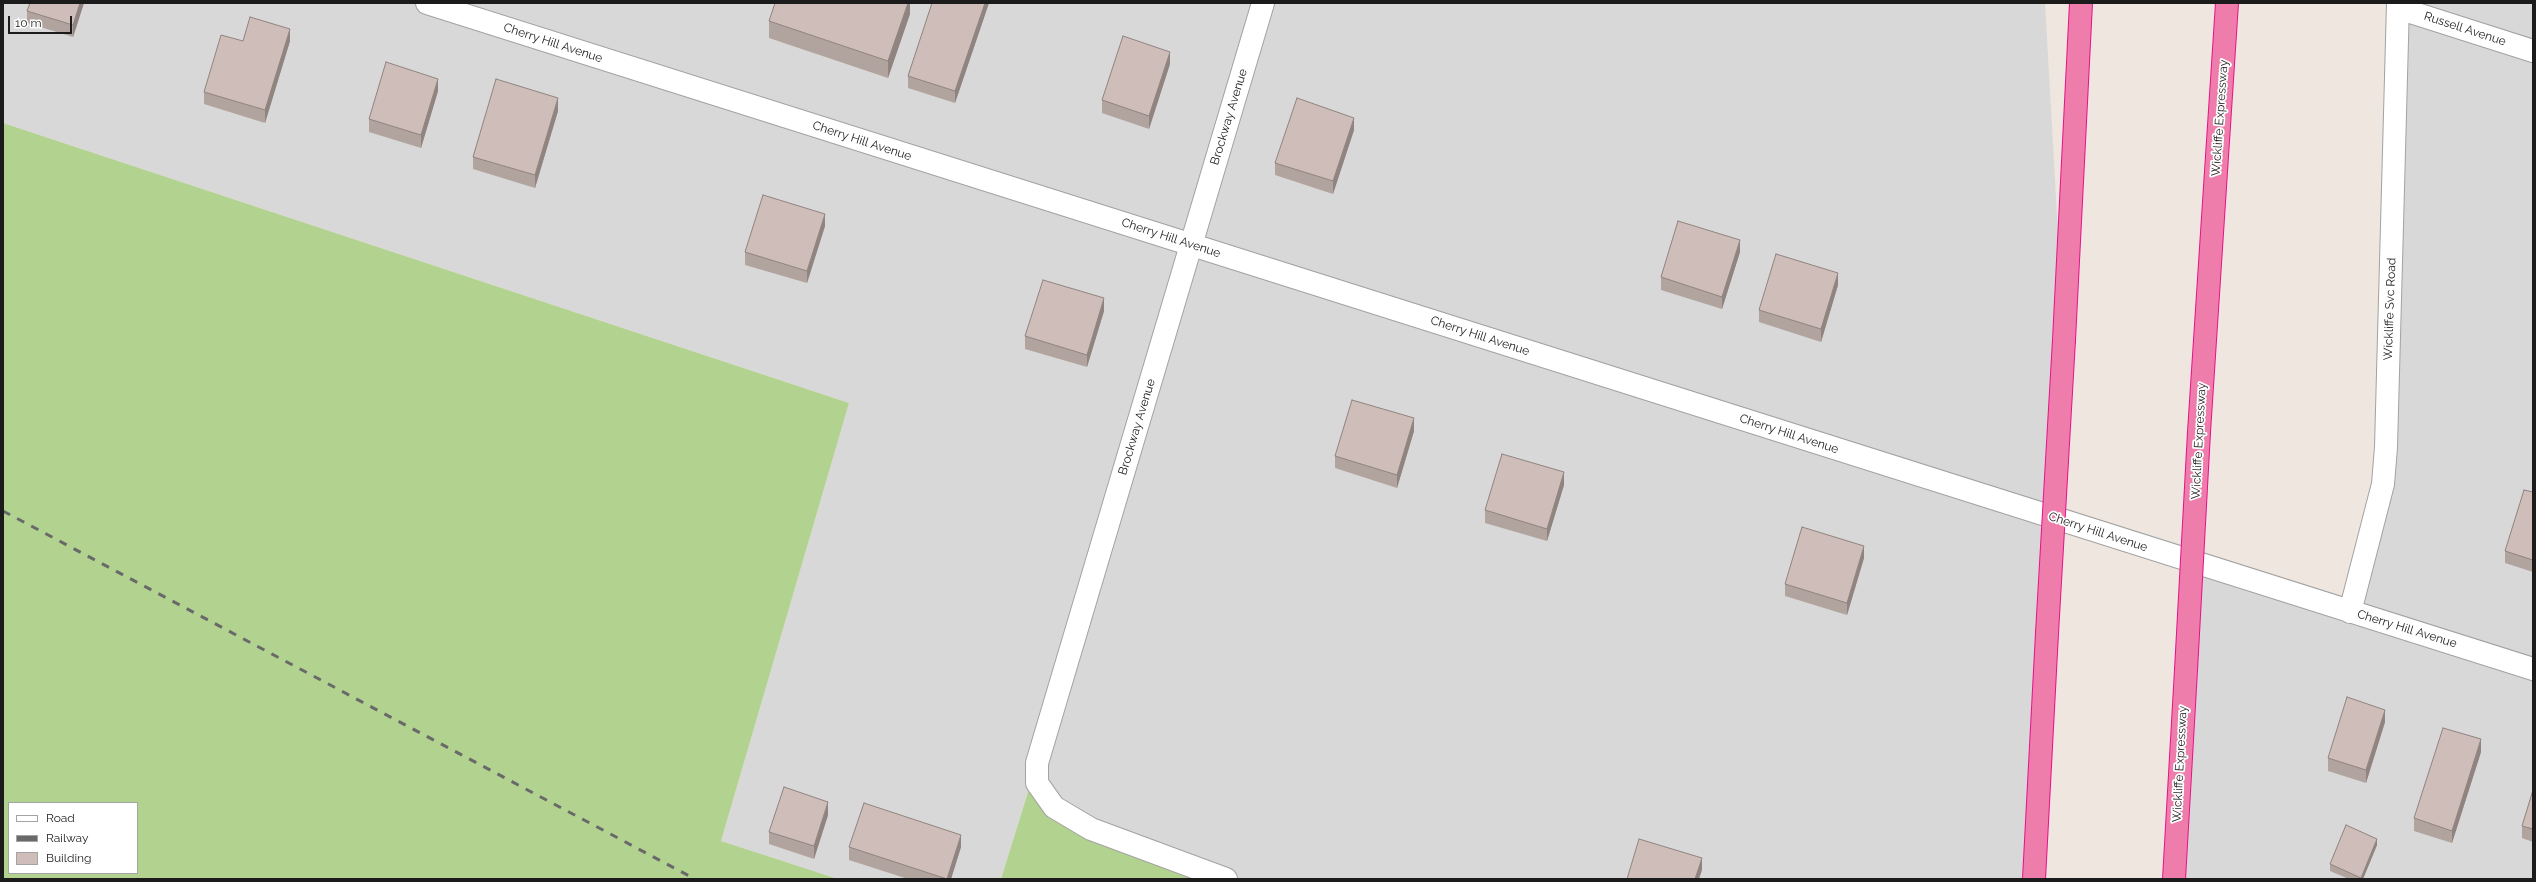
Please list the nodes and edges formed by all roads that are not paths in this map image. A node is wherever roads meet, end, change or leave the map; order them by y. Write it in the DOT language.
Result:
graph roads {
  1 [pos="427,3"];
  2 [pos="1263,3"];
  3 [pos="2081,3"];
  4 [pos="2227,3"];
  5 [pos="2398,5"];
  6 [pos="2533,51"];
  7 [pos="1191,245"];
  8 [pos="2350,612"];
  9 [pos="2533,669"];
  10 [pos="1226,879"];
  11 [pos="2034,879"];
  12 [pos="2174,879"];
  1 -- 7 [label="street, Cherry Hill Avenue"];
  2 -- 7 [label="street, Brockway Avenue"];
  3 -- 11 [label="highway, bridge"];
  4 -- 12 [label="highway, Wickliffe Expressway, bridge"];
  5 -- 6 [label="street, Russell Avenue"];
  5 -- 8 [label="street, Wickliffe Svc Road"];
  7 -- 8 [label="street, Cherry Hill Avenue"];
  7 -- 10 [label="street, Brockway Avenue"];
  8 -- 9 [label="street, Cherry Hill Avenue"];
}
